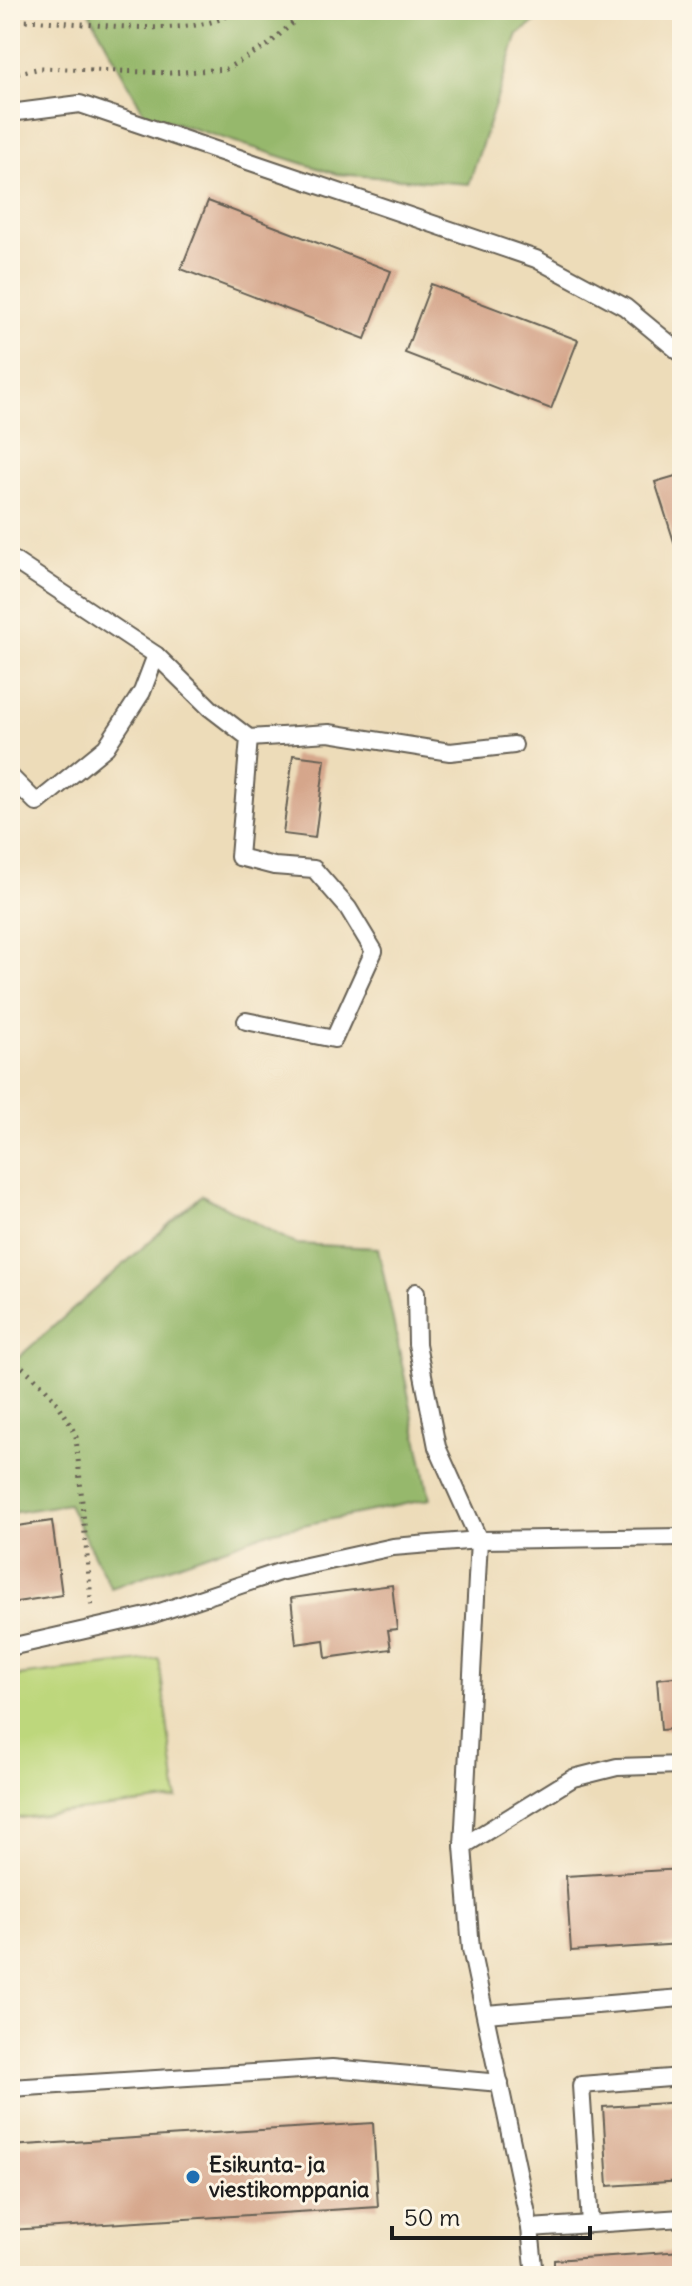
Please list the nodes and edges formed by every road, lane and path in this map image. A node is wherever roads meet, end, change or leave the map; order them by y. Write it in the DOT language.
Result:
graph roads {
  1 [pos="236,10"];
  2 [pos="307,10"];
  3 [pos="10,20"];
  4 [pos="10,75"];
  5 [pos="10,113"];
  6 [pos="682,354"];
  7 [pos="10,558"];
  8 [pos="156,655"];
  9 [pos="249,738"];
  10 [pos="514,745"];
  11 [pos="10,776"];
  12 [pos="246,1021"];
  13 [pos="416,1292"];
  14 [pos="10,1357"];
  15 [pos="682,1537"];
  16 [pos="479,1540"];
  17 [pos="94,1627"];
  18 [pos="10,1647"];
  19 [pos="682,1765"];
  20 [pos="463,1846"];
  21 [pos="682,1998"];
  22 [pos="486,2014"];
  23 [pos="682,2077"];
  24 [pos="500,2083"];
  25 [pos="10,2088"];
  26 [pos="682,2218"];
  27 [pos="590,2224"];
  28 [pos="530,2228"];
  29 [pos="535,2276"];
  1 -- 3 [label="path"];
  2 -- 4 [label="path"];
  5 -- 6 [label="lane"];
  7 -- 8 [label="lane"];
  8 -- 9 [label="lane"];
  8 -- 11 [label="lane"];
  9 -- 10 [label="lane"];
  9 -- 12 [label="lane"];
  13 -- 16 [label="lane"];
  14 -- 17 [label="path"];
  15 -- 16 [label="lane"];
  16 -- 17 [label="lane"];
  16 -- 20 [label="lane"];
  17 -- 18 [label="lane"];
  19 -- 20 [label="lane"];
  20 -- 22 [label="lane"];
  21 -- 22 [label="lane"];
  22 -- 24 [label="lane"];
  23 -- 27 [label="lane"];
  24 -- 25 [label="lane"];
  24 -- 28 [label="lane"];
  26 -- 27 [label="lane"];
  27 -- 28 [label="lane"];
  28 -- 29 [label="lane"];
}
